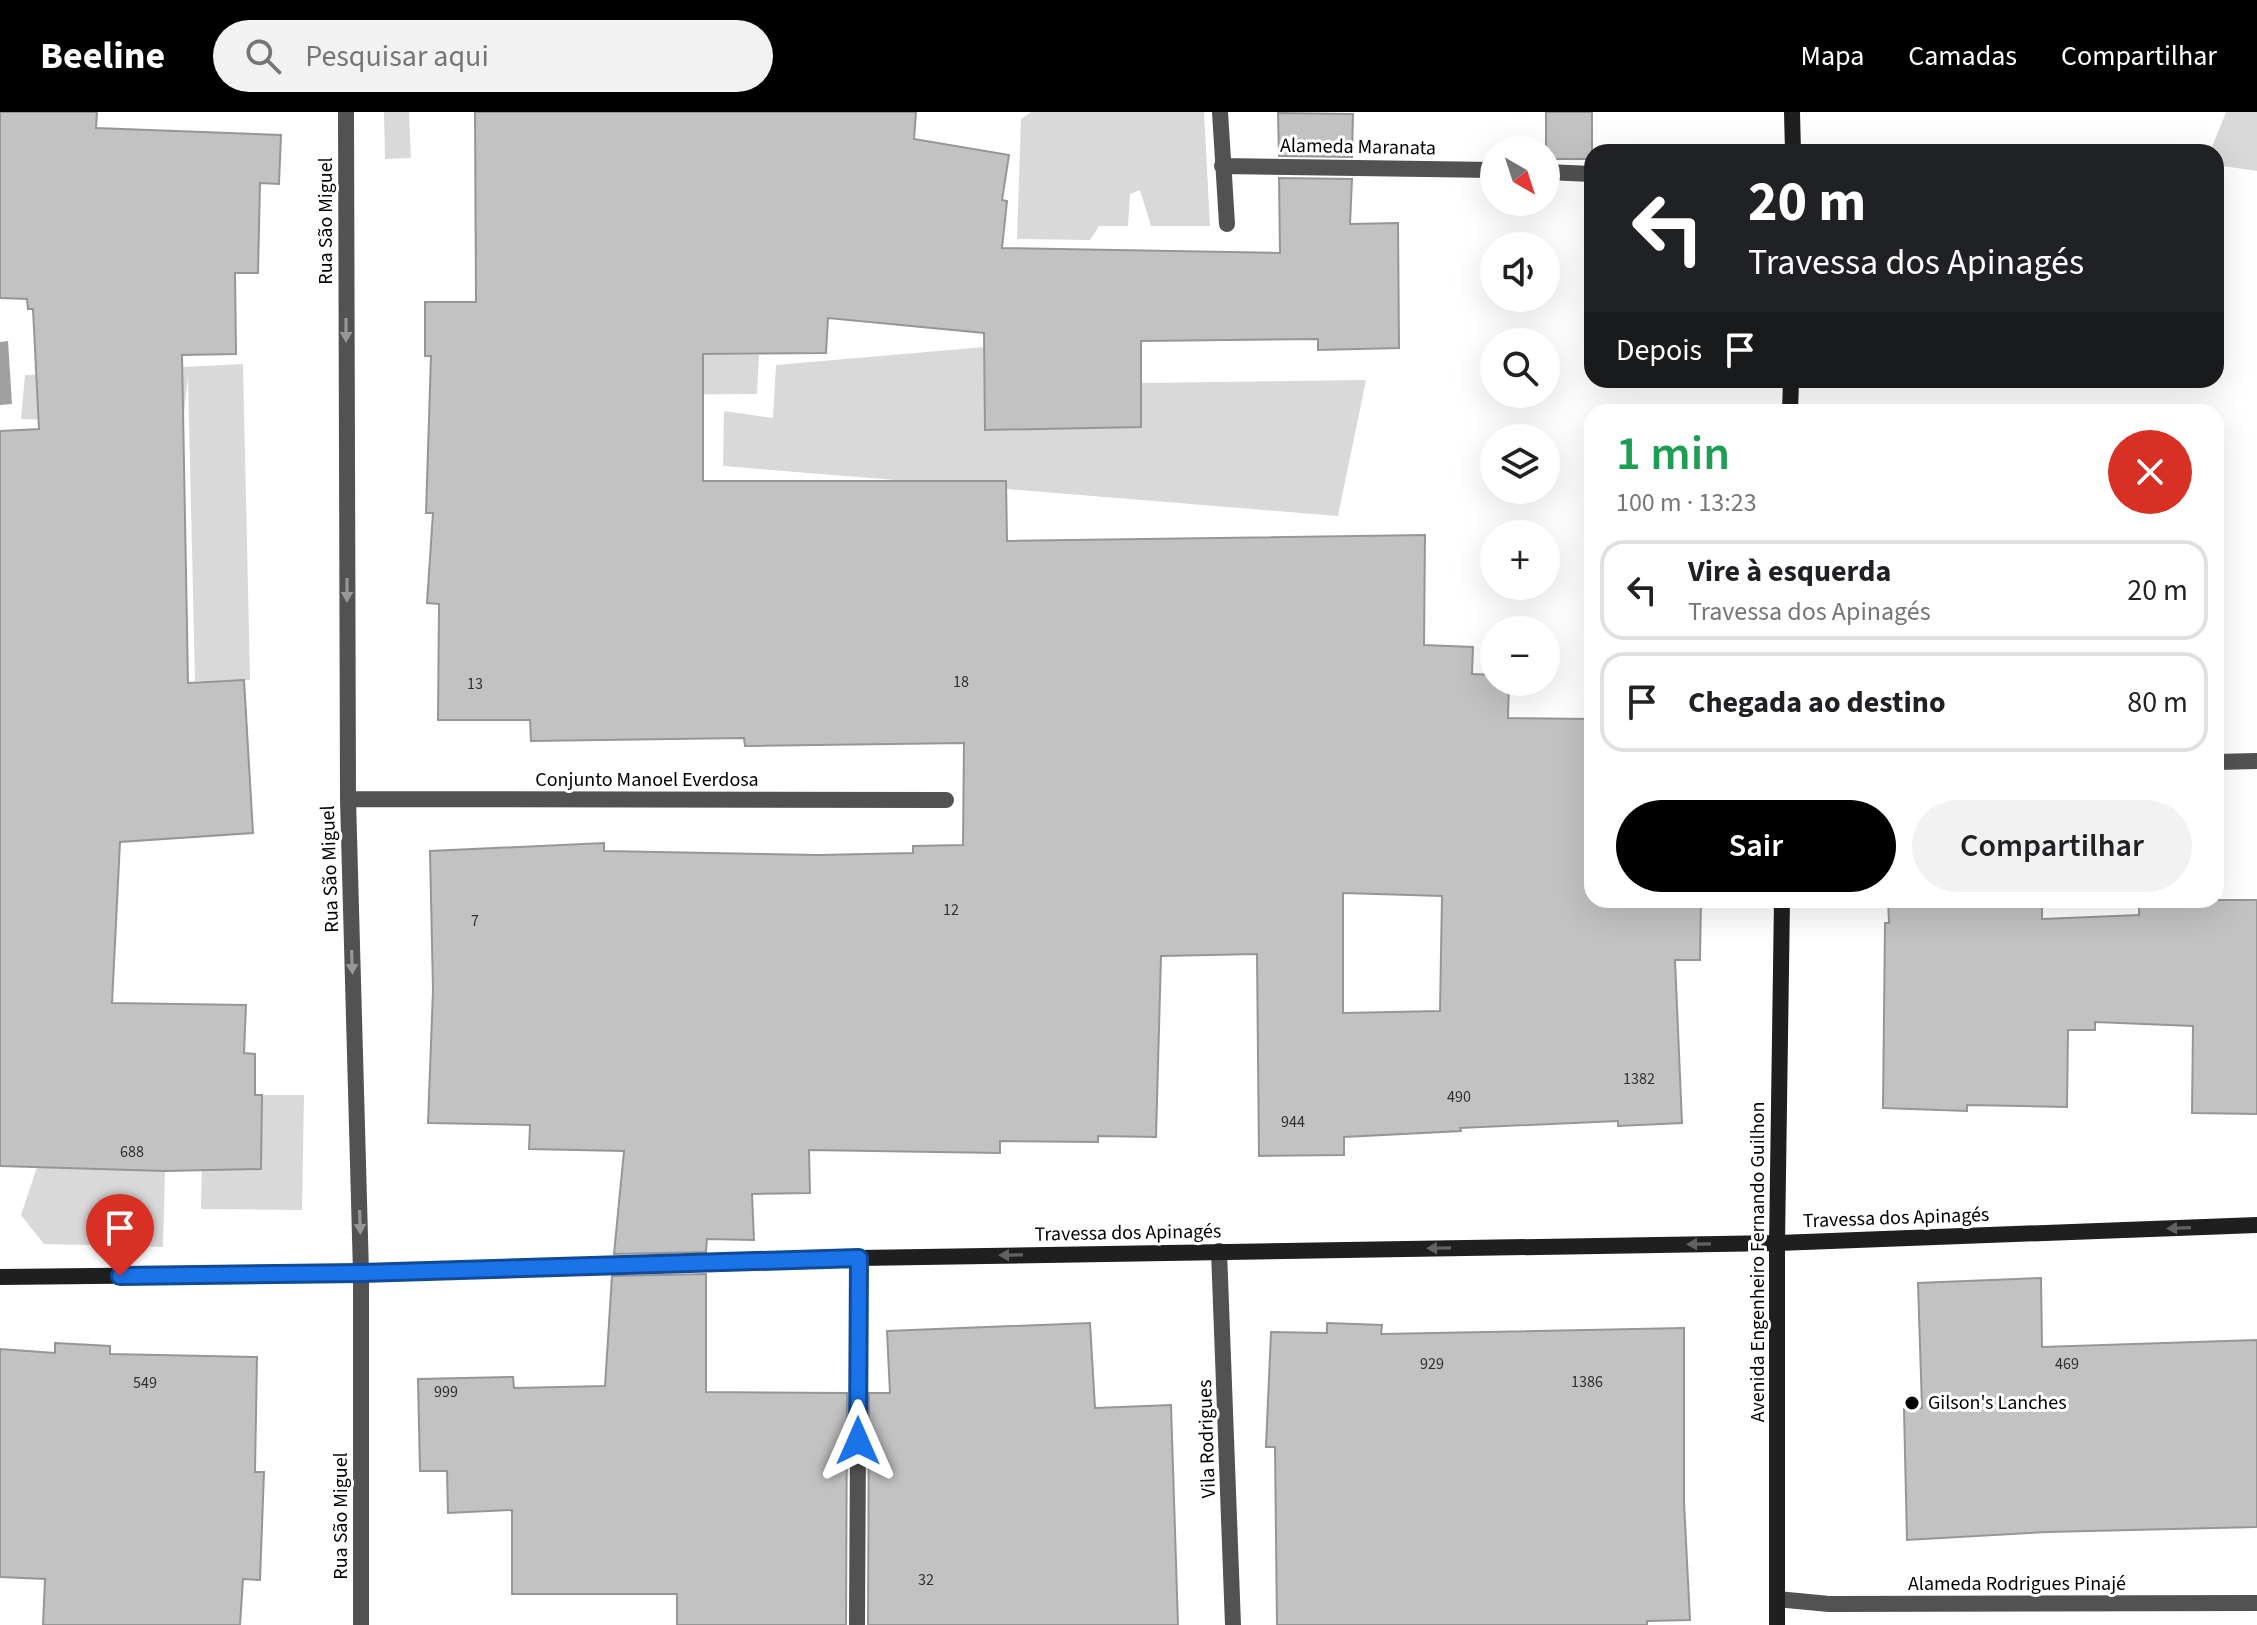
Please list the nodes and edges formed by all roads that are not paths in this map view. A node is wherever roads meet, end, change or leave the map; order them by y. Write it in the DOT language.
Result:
graph roads {
  1 [pos="346,112"];
  2 [pos="1220,112"];
  3 [pos="1792,112"];
  4 [pos="1793,144"];
  5 [pos="1222,166"];
  6 [pos="1480,170"];
  7 [pos="1560,173"];
  8 [pos="1584,174"];
  9 [pos="1227,224"];
  10 [pos="2257,761"];
  11 [pos="2224,762"];
  12 [pos="348,799"];
  13 [pos="946,800"];
  14 [pos="1782,908"];
  15 [pos="2257,1225"];
  16 [pos="1777,1243"];
  17 [pos="1219,1251"];
  18 [pos="859,1258"];
  19 [pos="361,1273"];
  20 [pos="0,1277"];
  21 [pos="1777,1599"];
  22 [pos="2257,1603"];
  23 [pos="361,1625"];
  24 [pos="857,1625"];
  25 [pos="1233,1625"];
  26 [pos="1777,1625"];
  1 -- 12 [label="street, Rua São Miguel, one-way"];
  2 -- 5 [label="street"];
  3 -- 4 [label="street"];
  5 -- 6 [label="street, Alameda Maranata"];
  5 -- 9 [label="street"];
  7 -- 8 [label="street"];
  10 -- 11 [label="street"];
  12 -- 13 [label="street, Conjunto Manoel Everdosa"];
  12 -- 19 [label="street, Rua São Miguel, one-way"];
  14 -- 16 [label="street, Avenida Engenheiro Fernando Guilhon"];
  15 -- 16 [label="street, Travessa dos Apinagés, one-way"];
  16 -- 17 [label="street, Travessa dos Apinagés, one-way"];
  16 -- 21 [label="street, Avenida Engenheiro Fernando Guilhon"];
  17 -- 18 [label="street, Travessa dos Apinagés, one-way"];
  17 -- 25 [label="street, Vila Rodrigues"];
  18 -- 19 [label="street, Travessa dos Apinagés"];
  18 -- 24 [label="street"];
  19 -- 20 [label="street, Travessa dos Apinagés"];
  19 -- 23 [label="street, Rua São Miguel"];
  21 -- 22 [label="street, Alameda Rodrigues Pinajé"];
  21 -- 26 [label="street, Avenida Engenheiro Fernando Guilhon"];
}
